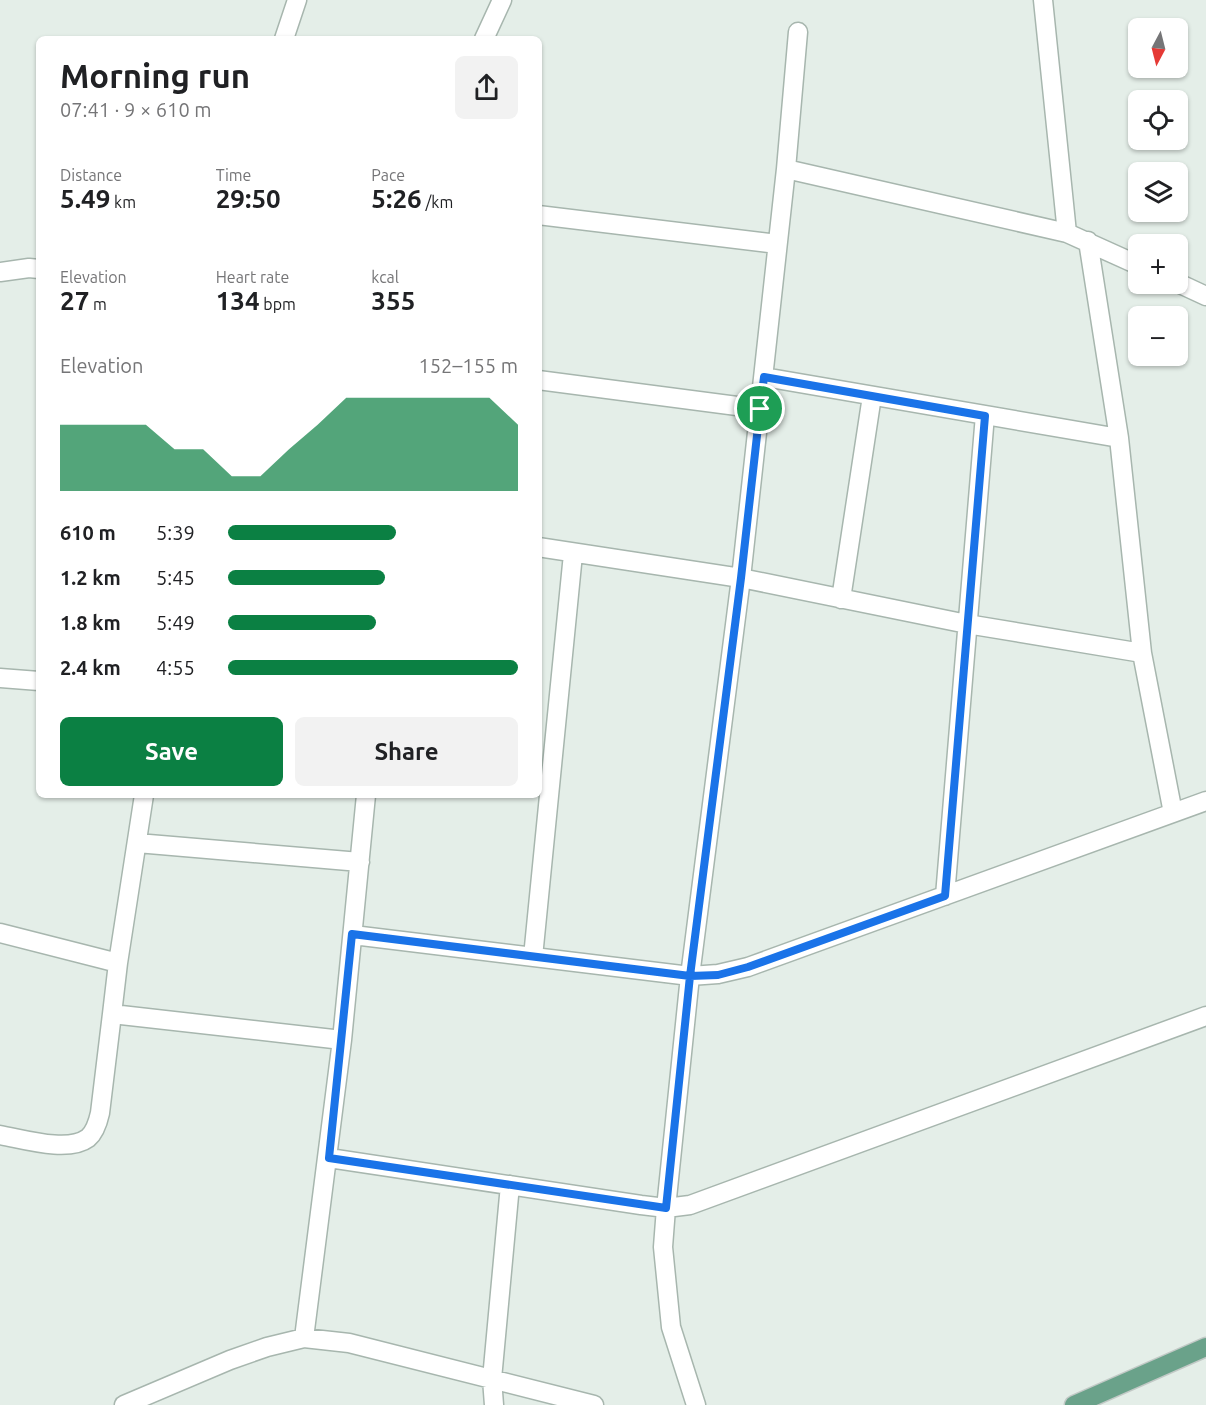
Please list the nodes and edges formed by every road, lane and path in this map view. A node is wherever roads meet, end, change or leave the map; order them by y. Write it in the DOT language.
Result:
graph roads {
  1 [pos="297,0"];
  2 [pos="502,0"];
  3 [pos="1043,0"];
  4 [pos="798,32"];
  5 [pos="285,36"];
  6 [pos="484,36"];
  7 [pos="786,169"];
  8 [pos="542,215"];
  9 [pos="1067,233"];
  10 [pos="1088,241"];
  11 [pos="777,244"];
  12 [pos="1128,260"];
  13 [pos="36,268"];
  14 [pos="0,272"];
  15 [pos="1188,288"];
  16 [pos="1206,296"];
  17 [pos="764,377"];
  18 [pos="542,381"];
  19 [pos="872,396"];
  20 [pos="760,409"];
  21 [pos="985,416"];
  22 [pos="1119,438"];
  23 [pos="542,548"];
  24 [pos="573,554"];
  25 [pos="741,578"];
  26 [pos="841,599"];
  27 [pos="967,624"];
  28 [pos="1142,653"];
  29 [pos="0,678"];
  30 [pos="36,681"];
  31 [pos="144,798"];
  32 [pos="366,798"];
  33 [pos="1206,801"];
  34 [pos="1173,813"];
  35 [pos="137,843"];
  36 [pos="360,862"];
  37 [pos="945,896"];
  38 [pos="0,933"];
  39 [pos="352,934"];
  40 [pos="533,957"];
  41 [pos="118,963"];
  42 [pos="690,976"];
  43 [pos="112,1014"];
  44 [pos="1206,1016"];
  45 [pos="342,1040"];
  46 [pos="0,1135"];
  47 [pos="329,1158"];
  48 [pos="510,1185"];
  49 [pos="666,1208"];
  50 [pos="304,1338"];
  51 [pos="1206,1347"];
  52 [pos="492,1378"];
  53 [pos="124,1405"];
  54 [pos="494,1405"];
  55 [pos="594,1405"];
  56 [pos="696,1405"];
  57 [pos="1074,1405"];
  1 -- 5 [label="street"];
  2 -- 6 [label="street"];
  3 -- 9 [label="street"];
  4 -- 7 [label="street"];
  7 -- 9 [label="street"];
  7 -- 11 [label="street"];
  8 -- 11 [label="street"];
  9 -- 10 [label="street"];
  10 -- 12 [label="street"];
  10 -- 22 [label="street"];
  11 -- 17 [label="street"];
  13 -- 14 [label="street"];
  15 -- 16 [label="street"];
  17 -- 19 [label="street"];
  17 -- 20 [label="street"];
  18 -- 20 [label="street"];
  19 -- 21 [label="street"];
  19 -- 26 [label="street"];
  20 -- 25 [label="street"];
  21 -- 22 [label="street"];
  21 -- 27 [label="street"];
  22 -- 28 [label="street"];
  23 -- 24 [label="street"];
  24 -- 25 [label="street"];
  24 -- 40 [label="street"];
  25 -- 26 [label="street"];
  25 -- 42 [label="street"];
  26 -- 27 [label="street"];
  27 -- 28 [label="street"];
  27 -- 37 [label="street"];
  28 -- 34 [label="street"];
  29 -- 30 [label="street"];
  31 -- 35 [label="street"];
  32 -- 36 [label="street"];
  33 -- 34 [label="street"];
  34 -- 37 [label="street"];
  35 -- 36 [label="street"];
  35 -- 41 [label="street"];
  36 -- 39 [label="street"];
  37 -- 42 [label="street"];
  38 -- 41 [label="street"];
  39 -- 40 [label="street"];
  39 -- 45 [label="street"];
  40 -- 42 [label="street"];
  41 -- 43 [label="street"];
  42 -- 49 [label="street"];
  43 -- 45 [label="street"];
  43 -- 46 [label="street"];
  44 -- 49 [label="street"];
  45 -- 47 [label="street"];
  47 -- 48 [label="street"];
  47 -- 50 [label="street"];
  48 -- 49 [label="street"];
  48 -- 52 [label="street"];
  49 -- 56 [label="street"];
  50 -- 52 [label="street"];
  50 -- 53 [label="street"];
  51 -- 57 [label="main road"];
  52 -- 54 [label="street"];
  52 -- 55 [label="street"];
}
